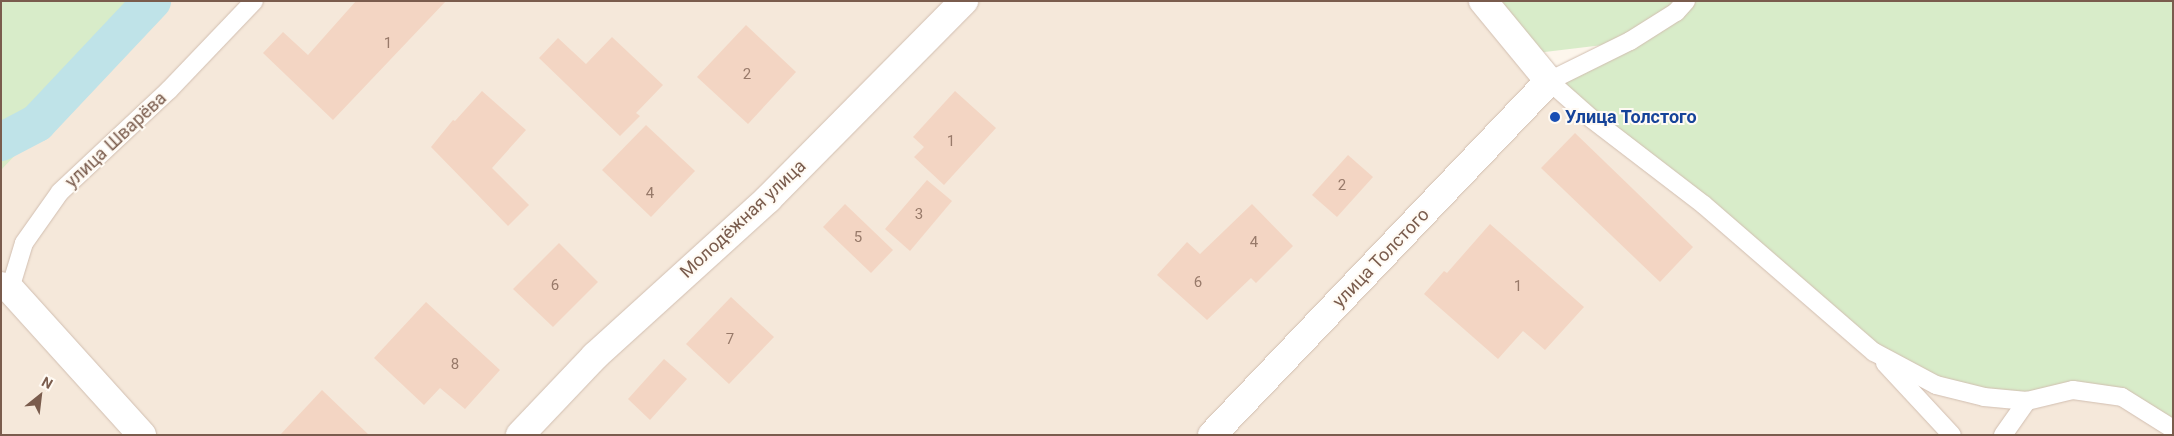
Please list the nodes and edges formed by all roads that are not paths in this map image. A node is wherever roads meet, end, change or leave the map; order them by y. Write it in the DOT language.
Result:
graph roads {
  1 [pos="254,1"];
  2 [pos="964,1"];
  3 [pos="1483,1"];
  4 [pos="1686,1"];
  5 [pos="1550,81"];
  6 [pos="6,288"];
  7 [pos="1874,352"];
  8 [pos="2027,401"];
  9 [pos="2173,429"];
  10 [pos="142,435"];
  11 [pos="520,435"];
  12 [pos="1212,435"];
  13 [pos="1952,435"];
  14 [pos="2003,435"];
  1 -- 6 [label="lane, улица Шварёва"];
  2 -- 11 [label="street, Молодёжная улица"];
  3 -- 5 [label="street"];
  4 -- 5 [label="lane"];
  5 -- 7 [label="lane"];
  5 -- 12 [label="street, улица Толстого"];
  6 -- 10 [label="street"];
  7 -- 8 [label="lane"];
  7 -- 13 [label="lane"];
  8 -- 9 [label="lane"];
  8 -- 14 [label="lane"];
}
